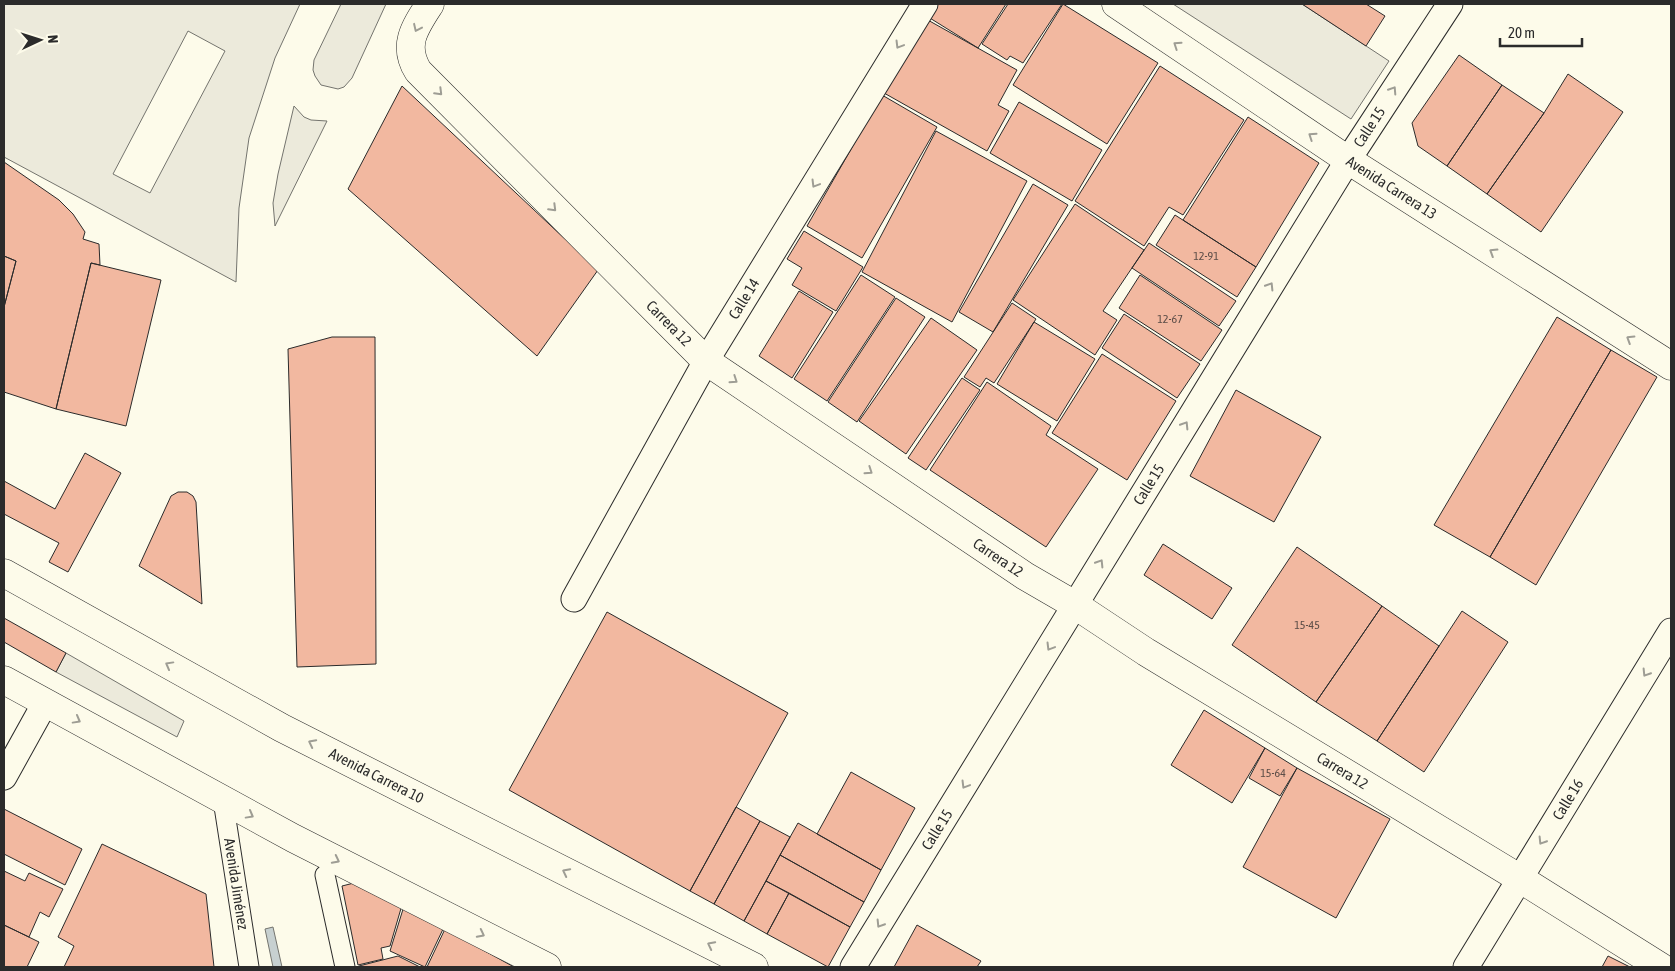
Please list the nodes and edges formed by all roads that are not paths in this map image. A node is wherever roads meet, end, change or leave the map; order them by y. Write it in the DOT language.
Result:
graph roads {
  1 [pos="430,4"];
  2 [pos="925,4"];
  3 [pos="1116,4"];
  4 [pos="1450,4"];
  5 [pos="1348,160"];
  6 [pos="706,361"];
  7 [pos="1671,366"];
  8 [pos="4,573"];
  9 [pos="574,599"];
  10 [pos="1075,605"];
  11 [pos="1671,631"];
  12 [pos="4,680"];
  13 [pos="46,703"];
  14 [pos="4,777"];
  15 [pos="223,800"];
  16 [pos="325,876"];
  17 [pos="1519,878"];
  18 [pos="249,967"];
  19 [pos="344,967"];
  20 [pos="546,967"];
  21 [pos="754,967"];
  22 [pos="853,967"];
  23 [pos="1466,967"];
  24 [pos="1661,967"];
  1 -- 6 [label="street, Carrera 12, one-way"];
  2 -- 6 [label="street, Calle 14, one-way"];
  5 -- 3 [label="street, Avenida Carrera 13, one-way"];
  5 -- 4 [label="street, Calle 15, one-way"];
  7 -- 5 [label="street, Avenida Carrera 13, one-way"];
  10 -- 5 [label="street, Calle 15, one-way"];
  6 -- 9 [label="street, Calle 14"];
  6 -- 10 [label="street, Carrera 12, one-way"];
  21 -- 8 [label="street, Avenida Carrera 10, one-way"];
  10 -- 17 [label="street, Carrera 12"];
  10 -- 22 [label="street, Calle 15, one-way"];
  11 -- 17 [label="street, Calle 16, one-way"];
  12 -- 13 [label="street"];
  13 -- 14 [label="street"];
  13 -- 15 [label="street, one-way"];
  15 -- 18 [label="street, Avenida Jiménez"];
  15 -- 20 [label="street, one-way"];
  16 -- 19 [label="street"];
  17 -- 23 [label="street, Calle 16"];
  17 -- 24 [label="street, Carrera 12"];
}
